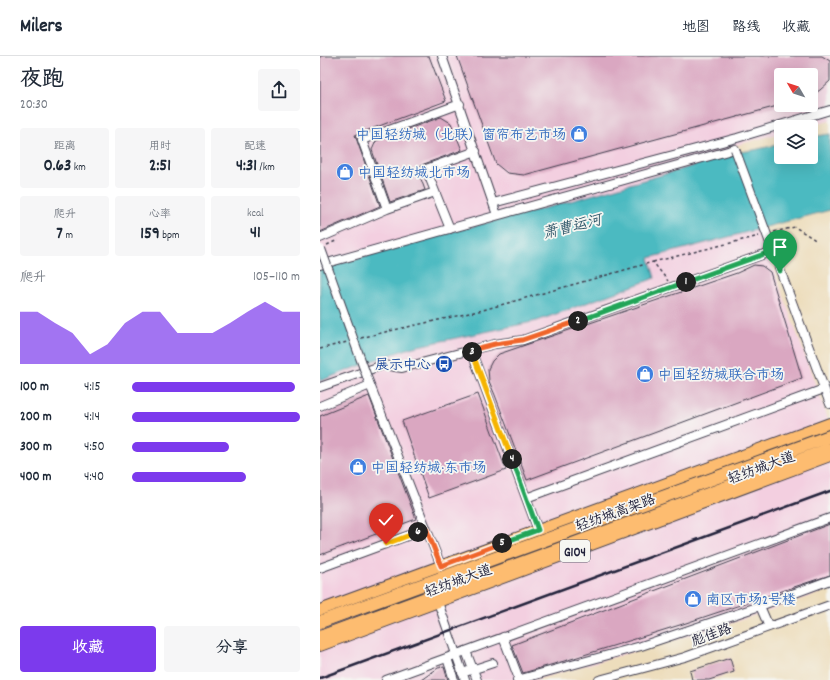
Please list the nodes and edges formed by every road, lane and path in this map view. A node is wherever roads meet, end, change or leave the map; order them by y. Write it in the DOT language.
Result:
graph roads {
  1 [pos="442,56"];
  2 [pos="460,104"];
  3 [pos="830,110"];
  4 [pos="476,151"];
  5 [pos="615,170"];
  6 [pos="619,181"];
  7 [pos="435,192"];
  8 [pos="493,204"];
  9 [pos="387,209"];
  10 [pos="497,215"];
  11 [pos="450,229"];
  12 [pos="773,232"];
  13 [pos="765,234"];
  14 [pos="320,238"];
  15 [pos="818,241"];
  16 [pos="321,248"];
  17 [pos="773,251"];
  18 [pos="653,262"];
  19 [pos="320,265"];
  20 [pos="674,287"];
  21 [pos="356,340"];
  22 [pos="349,341"];
  23 [pos="320,349"];
  24 [pos="471,350"];
  25 [pos="370,385"];
  26 [pos="320,387"];
  27 [pos="827,392"];
  28 [pos="830,404"];
  29 [pos="320,406"];
  30 [pos="830,423"];
  31 [pos="830,436"];
  32 [pos="830,449"];
  33 [pos="830,456"];
  34 [pos="526,498"];
  35 [pos="830,518"];
  36 [pos="426,528"];
  37 [pos="538,530"];
  38 [pos="441,566"];
  39 [pos="320,568"];
  40 [pos="830,580"];
  41 [pos="438,602"];
  42 [pos="830,605"];
  43 [pos="760,606"];
  44 [pos="320,610"];
  45 [pos="320,622"];
  46 [pos="769,627"];
  47 [pos="320,637"];
  48 [pos="503,638"];
  49 [pos="320,646"];
  50 [pos="466,651"];
  51 [pos="456,655"];
  52 [pos="447,658"];
  53 [pos="493,663"];
  54 [pos="473,670"];
  55 [pos="402,677"];
  56 [pos="463,677"];
  57 [pos="386,680"];
  58 [pos="454,680"];
  59 [pos="477,680"];
  60 [pos="518,680"];
  61 [pos="599,680"];
  1 -- 2 [label="street"];
  2 -- 4 [label="street"];
  2 -- 9 [label="street"];
  3 -- 5 [label="street"];
  4 -- 7 [label="street"];
  4 -- 8 [label="street"];
  5 -- 6 [label="street"];
  5 -- 8 [label="street"];
  6 -- 10 [label="street"];
  6 -- 17 [label="street, bridge"];
  7 -- 9 [label="street"];
  7 -- 11 [label="street"];
  8 -- 10 [label="street"];
  9 -- 14 [label="street"];
  10 -- 11 [label="street"];
  11 -- 19 [label="street"];
  12 -- 15 [label="path"];
  13 -- 18 [label="path"];
  16 -- 25 [label="street, bridge"];
  17 -- 20 [label="street"];
  17 -- 27 [label="street"];
  18 -- 20 [label="path"];
  18 -- 21 [label="path"];
  20 -- 24 [label="street"];
  22 -- 23 [label="path"];
  24 -- 26 [label="street"];
  24 -- 34 [label="street"];
  25 -- 29 [label="street"];
  25 -- 36 [label="street"];
  27 -- 28 [label="street"];
  27 -- 34 [label="street"];
  30 -- 37 [label="main road, 轻纺城大道 / G104"];
  31 -- 45 [label="highway, 轻纺城高架路"];
  32 -- 47 [label="highway, 轻纺城高架路"];
  33 -- 41 [label="main road, 轻纺城大道 / G104"];
  34 -- 37 [label="street"];
  35 -- 48 [label="street"];
  36 -- 38 [label="street"];
  36 -- 39 [label="street"];
  37 -- 38 [label="main road, 轻纺城大道 / G104"];
  38 -- 44 [label="main road, 轻纺城大道 / G104"];
  40 -- 43 [label="street"];
  41 -- 49 [label="main road, 轻纺城大道 / G104"];
  41 -- 51 [label="street"];
  42 -- 46 [label="street, 彪佳路"];
  43 -- 46 [label="street"];
  43 -- 60 [label="street"];
  46 -- 61 [label="street, 彪佳路"];
  48 -- 50 [label="street"];
  48 -- 60 [label="street"];
  50 -- 51 [label="street"];
  50 -- 54 [label="street"];
  51 -- 52 [label="street"];
  51 -- 56 [label="street"];
  52 -- 55 [label="street"];
  52 -- 58 [label="street"];
  53 -- 54 [label="street"];
  54 -- 56 [label="street"];
  54 -- 59 [label="street"];
  55 -- 57 [label="street"];
}
